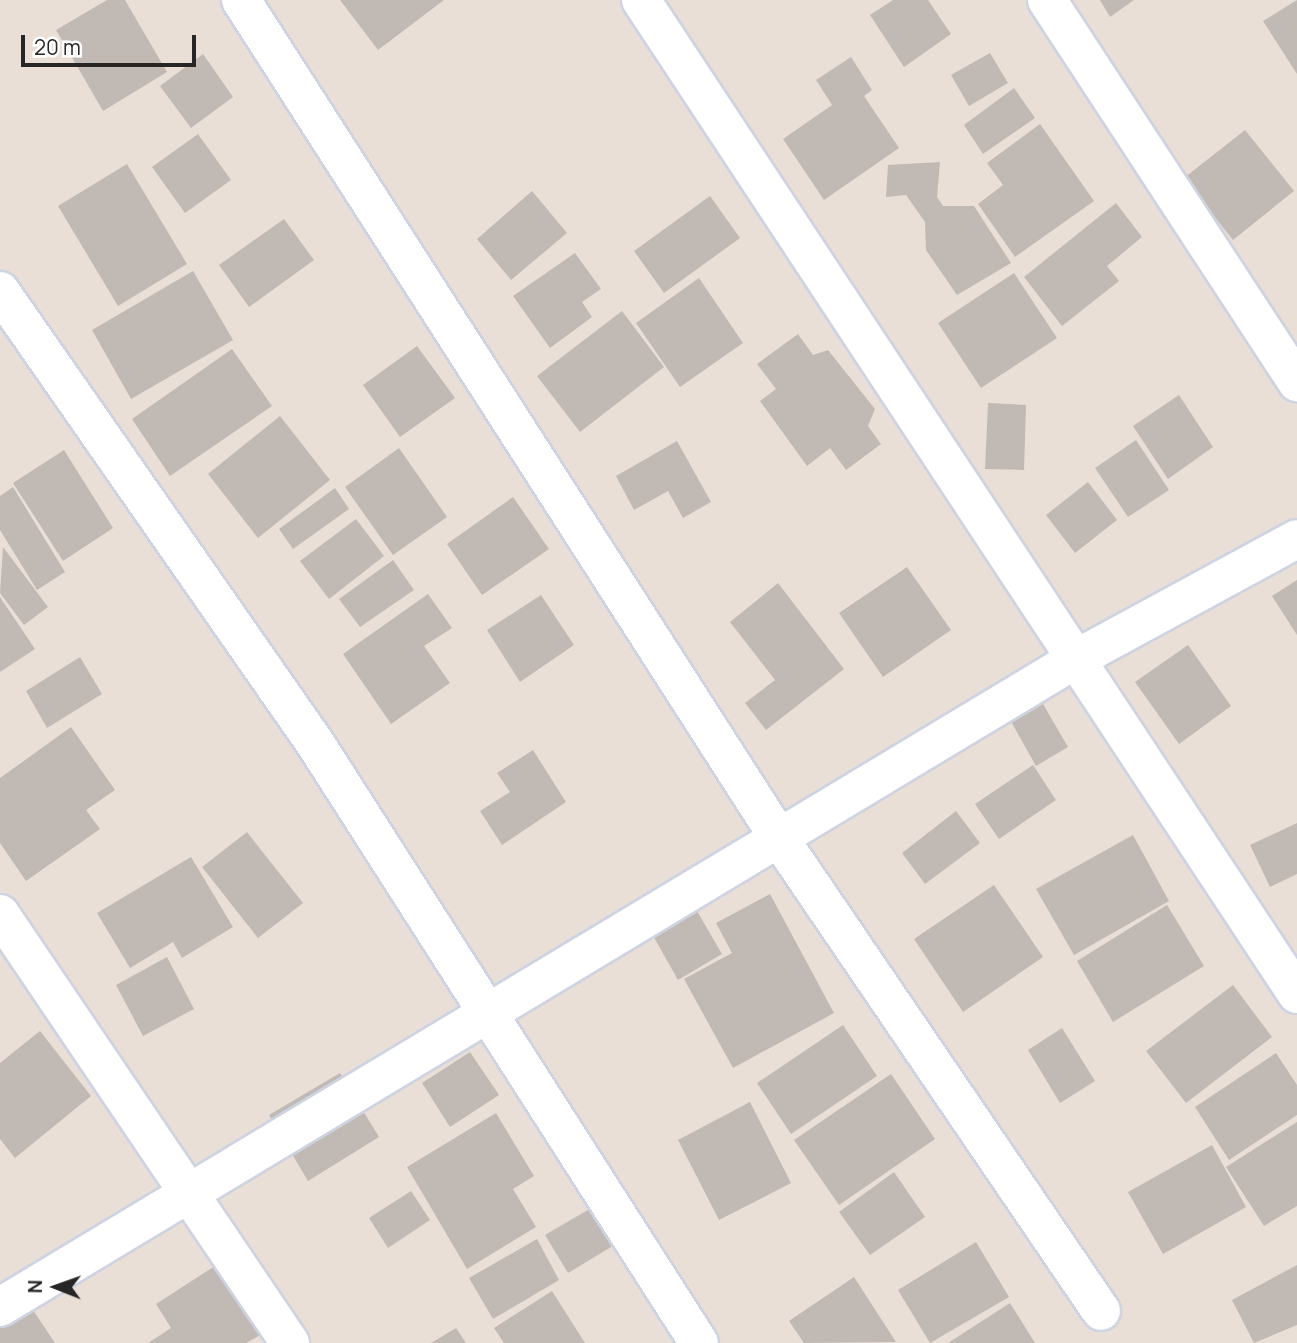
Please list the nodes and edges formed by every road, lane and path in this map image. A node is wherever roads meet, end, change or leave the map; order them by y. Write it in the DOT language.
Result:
graph roads {
  1 [pos="241,0"];
  2 [pos="641,0"];
  3 [pos="1048,0"];
  4 [pos="0,291"];
  5 [pos="1297,382"];
  6 [pos="1297,539"];
  7 [pos="1076,659"];
  8 [pos="779,838"];
  9 [pos="0,914"];
  10 [pos="1297,993"];
  11 [pos="488,1013"];
  12 [pos="186,1195"];
  13 [pos="0,1307"];
  14 [pos="1101,1311"];
  15 [pos="290,1343"];
  16 [pos="699,1343"];
  1 -- 8 [label="street"];
  2 -- 7 [label="street"];
  3 -- 5 [label="street"];
  4 -- 11 [label="street"];
  6 -- 7 [label="street"];
  7 -- 8 [label="street"];
  7 -- 10 [label="street"];
  8 -- 11 [label="street"];
  8 -- 14 [label="street"];
  9 -- 12 [label="street"];
  11 -- 12 [label="street"];
  11 -- 16 [label="street"];
  12 -- 13 [label="street"];
  12 -- 15 [label="street"];
}
